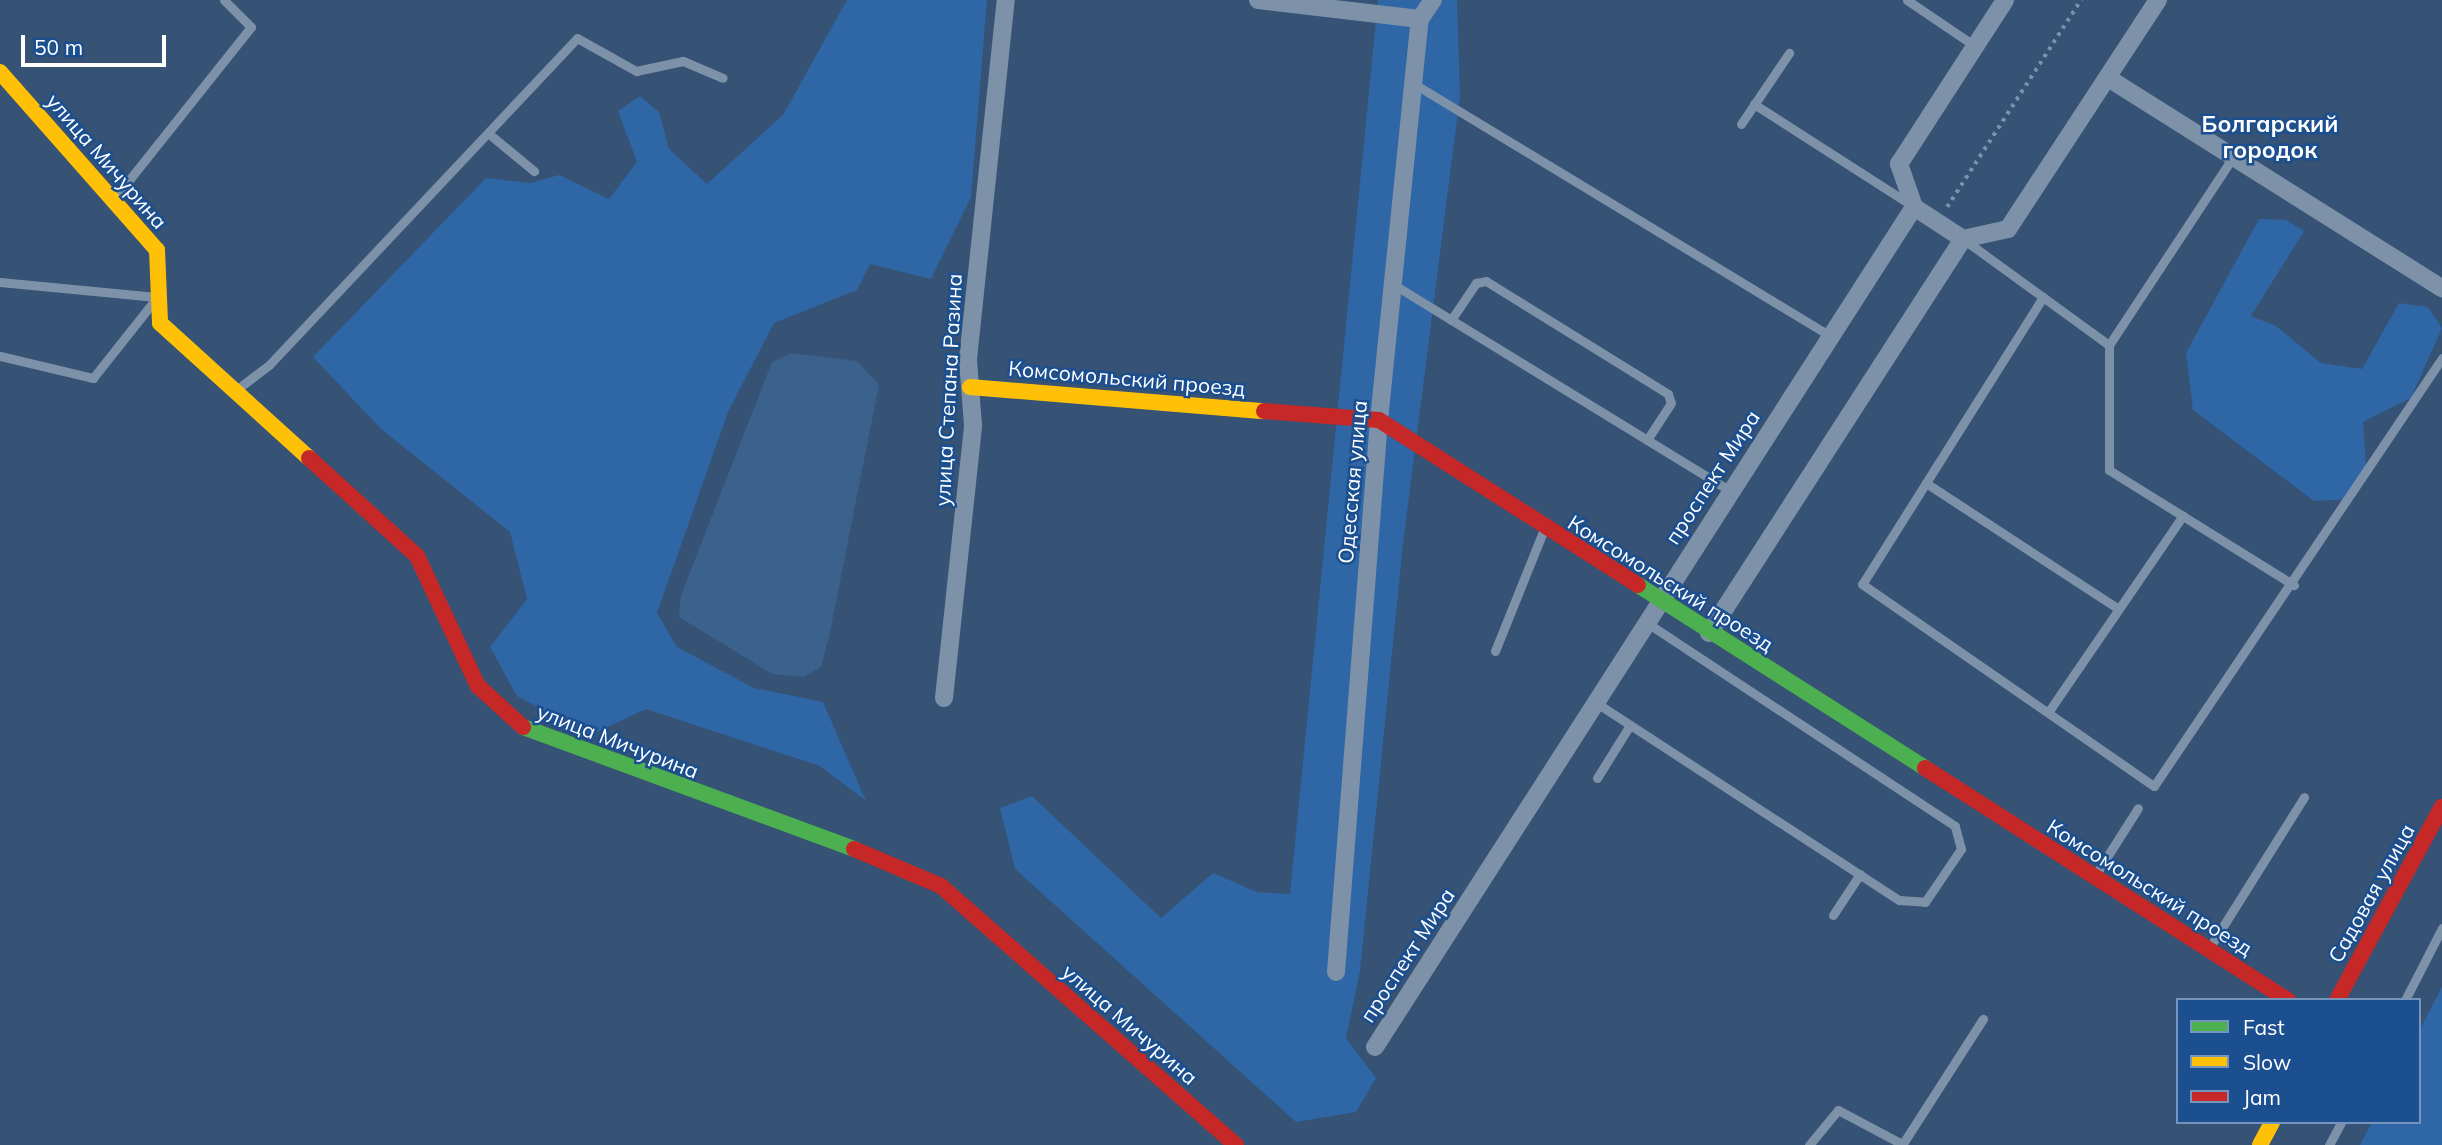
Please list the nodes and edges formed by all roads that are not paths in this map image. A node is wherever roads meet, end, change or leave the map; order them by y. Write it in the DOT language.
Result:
graph roads {
  1 [pos="224,0"];
  2 [pos="1006,0"];
  3 [pos="1258,0"];
  4 [pos="1433,0"];
  5 [pos="1906,0"];
  6 [pos="2005,0"];
  7 [pos="2158,0"];
  8 [pos="1420,19"];
  9 [pos="1975,46"];
  10 [pos="1789,53"];
  11 [pos="0,72"];
  12 [pos="723,78"];
  13 [pos="2108,78"];
  14 [pos="1416,85"];
  15 [pos="1754,104"];
  16 [pos="1741,124"];
  17 [pos="488,133"];
  18 [pos="2233,157"];
  19 [pos="534,172"];
  20 [pos="113,200"];
  21 [pos="1914,207"];
  22 [pos="1963,239"];
  23 [pos="0,282"];
  24 [pos="1396,286"];
  25 [pos="2442,288"];
  26 [pos="158,297"];
  27 [pos="2043,297"];
  28 [pos="1451,320"];
  29 [pos="1831,336"];
  30 [pos="2109,345"];
  31 [pos="0,356"];
  32 [pos="2442,358"];
  33 [pos="970,387"];
  34 [pos="234,391"];
  35 [pos="1379,420"];
  36 [pos="1647,440"];
  37 [pos="1926,483"];
  38 [pos="1731,491"];
  39 [pos="2183,515"];
  40 [pos="1545,528"];
  41 [pos="2294,585"];
  42 [pos="1659,601"];
  43 [pos="2117,608"];
  44 [pos="1646,622"];
  45 [pos="1709,633"];
  46 [pos="1496,651"];
  47 [pos="944,698"];
  48 [pos="1595,702"];
  49 [pos="2049,711"];
  50 [pos="1630,725"];
  51 [pos="1597,778"];
  52 [pos="2304,797"];
  53 [pos="2442,807"];
  54 [pos="2138,808"];
  55 [pos="1860,874"];
  56 [pos="2094,877"];
  57 [pos="1833,915"];
  58 [pos="2442,928"];
  59 [pos="2208,949"];
  60 [pos="1336,972"];
  61 [pos="2344,997"];
  62 [pos="2285,998"];
  63 [pos="2406,998"];
  64 [pos="1983,1019"];
  65 [pos="1375,1047"];
  66 [pos="2271,1124"];
  67 [pos="2340,1124"];
  68 [pos="1902,1144"];
  69 [pos="1236,1145"];
  70 [pos="1809,1145"];
  71 [pos="2260,1145"];
  72 [pos="2329,1145"];
  1 -- 20 [label="lane"];
  2 -- 33 [label="street, улица Степана Разина"];
  3 -- 8 [label="street"];
  4 -- 8 [label="street"];
  5 -- 9 [label="lane"];
  6 -- 9 [label="street"];
  7 -- 13 [label="street"];
  8 -- 14 [label="street, Одесская улица"];
  9 -- 21 [label="street"];
  10 -- 15 [label="lane"];
  11 -- 20 [label="street, улица Мичурина"];
  12 -- 17 [label="lane"];
  13 -- 18 [label="street"];
  13 -- 22 [label="street"];
  14 -- 24 [label="street, Одесская улица"];
  14 -- 29 [label="lane"];
  15 -- 16 [label="lane"];
  15 -- 21 [label="lane"];
  17 -- 19 [label="lane"];
  17 -- 34 [label="lane"];
  18 -- 25 [label="street"];
  18 -- 30 [label="lane"];
  20 -- 26 [label="street, улица Мичурина"];
  21 -- 22 [label="street"];
  21 -- 29 [label="street, проспект Мира"];
  22 -- 27 [label="lane"];
  22 -- 45 [label="street"];
  23 -- 26 [label="lane"];
  24 -- 28 [label="lane"];
  24 -- 35 [label="street, Одесская улица"];
  26 -- 31 [label="lane"];
  26 -- 34 [label="street, улица Мичурина"];
  27 -- 30 [label="lane"];
  27 -- 37 [label="lane"];
  28 -- 36 [label="lane"];
  28 -- 36 [label="lane"];
  29 -- 38 [label="street, проспект Мира"];
  30 -- 39 [label="lane"];
  32 -- 41 [label="lane"];
  33 -- 35 [label="street, Комсомольский проезд"];
  33 -- 47 [label="street, улица Степана Разина"];
  34 -- 69 [label="street, улица Мичурина"];
  35 -- 40 [label="street, Комсомольский проезд"];
  35 -- 60 [label="street, Одесская улица"];
  36 -- 38 [label="lane"];
  37 -- 43 [label="lane"];
  37 -- 49 [label="lane"];
  38 -- 42 [label="street, проспект Мира"];
  39 -- 41 [label="lane"];
  39 -- 43 [label="lane"];
  40 -- 42 [label="street, Комсомольский проезд"];
  40 -- 46 [label="lane"];
  41 -- 49 [label="lane"];
  42 -- 44 [label="street, проспект Мира"];
  42 -- 45 [label="street, Комсомольский проезд"];
  43 -- 49 [label="lane"];
  44 -- 48 [label="street, проспект Мира"];
  44 -- 55 [label="lane"];
  45 -- 56 [label="street, Комсомольский проезд"];
  48 -- 50 [label="lane"];
  48 -- 65 [label="street, проспект Мира"];
  50 -- 51 [label="lane"];
  50 -- 55 [label="lane"];
  52 -- 59 [label="lane"];
  53 -- 61 [label="street, Садовая улица"];
  54 -- 56 [label="lane"];
  55 -- 57 [label="lane"];
  56 -- 59 [label="street, Комсомольский проезд"];
  58 -- 63 [label="lane"];
  59 -- 62 [label="street, Комсомольский проезд"];
  64 -- 68 [label="lane"];
  66 -- 71 [label="street"];
  67 -- 72 [label="lane"];
  68 -- 70 [label="lane"];
}
